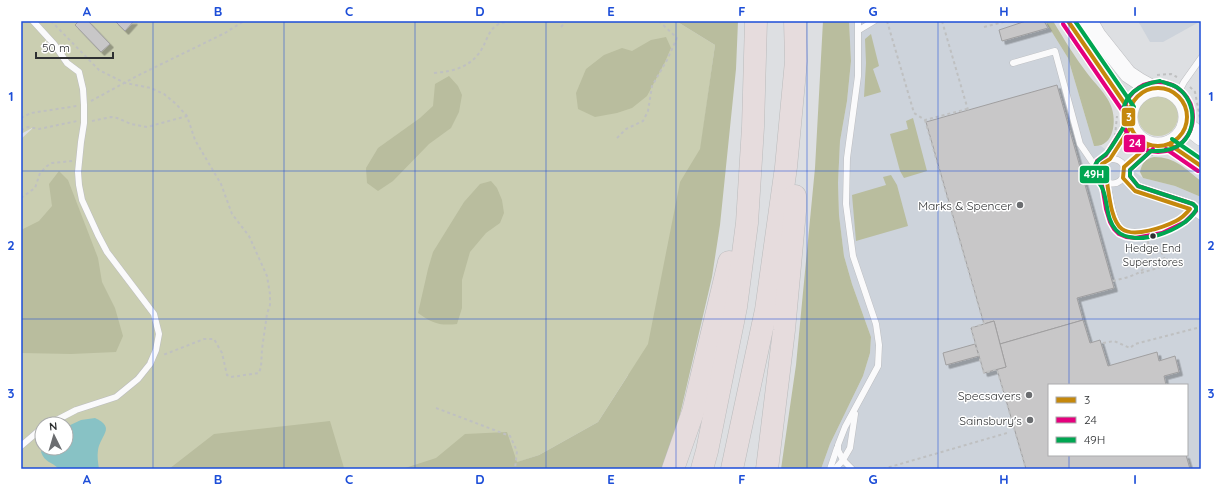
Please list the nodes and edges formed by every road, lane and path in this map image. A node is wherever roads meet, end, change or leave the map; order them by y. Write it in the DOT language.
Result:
graph roads {
  1 [pos="33,21"];
  2 [pos="51,21"];
  3 [pos="244,21"];
  4 [pos="514,21"];
  5 [pos="566,21"];
  6 [pos="659,21"];
  7 [pos="756,21"];
  8 [pos="795,21"];
  9 [pos="858,21"];
  10 [pos="874,21"];
  11 [pos="887,21"];
  12 [pos="942,21"];
  13 [pos="1007,21"];
  14 [pos="1068,21"];
  15 [pos="1088,21"];
  16 [pos="561,27"];
  17 [pos="984,27"];
  18 [pos="858,30"];
  19 [pos="1201,58"];
  20 [pos="796,61"];
  21 [pos="1013,63"];
  22 [pos="434,73"];
  23 [pos="137,76"];
  24 [pos="1151,81"];
  25 [pos="1180,88"];
  26 [pos="1129,110"];
  27 [pos="187,116"];
  28 [pos="925,120"];
  29 [pos="84,121"];
  30 [pos="1194,122"];
  31 [pos="753,127"];
  32 [pos="1130,128"];
  33 [pos="21,130"];
  34 [pos="1201,137"];
  35 [pos="617,138"];
  36 [pos="1169,144"];
  37 [pos="1149,145"];
  38 [pos="1110,159"];
  39 [pos="79,160"];
  40 [pos="1102,164"];
  41 [pos="1201,166"];
  42 [pos="1124,167"];
  43 [pos="1123,178"];
  44 [pos="1107,182"];
  45 [pos="21,198"];
  46 [pos="1190,209"];
  47 [pos="1201,218"];
  48 [pos="1145,231"];
  49 [pos="1150,254"];
  50 [pos="1139,273"];
  51 [pos="1113,281"];
  52 [pos="1201,327"];
  53 [pos="1103,343"];
  54 [pos="152,359"];
  55 [pos="857,406"];
  56 [pos="436,408"];
  57 [pos="64,416"];
  58 [pos="1007,433"];
  59 [pos="34,435"];
  60 [pos="838,445"];
  61 [pos="21,446"];
  62 [pos="843,460"];
  63 [pos="515,469"];
  64 [pos="674,469"];
  65 [pos="702,469"];
  66 [pos="732,469"];
  67 [pos="767,469"];
  68 [pos="830,469"];
  69 [pos="835,469"];
  70 [pos="852,469"];
  71 [pos="883,469"];
  72 [pos="1026,469"];
  1 -- 29 [label="lane"];
  2 -- 27 [label="path"];
  3 -- 23 [label="path"];
  4 -- 22 [label="path"];
  5 -- 16 [label="path"];
  6 -- 35 [label="path"];
  7 -- 31 [label="highway"];
  8 -- 20 [label="highway"];
  9 -- 18 [label="lane"];
  10 -- 18 [label="lane"];
  11 -- 28 [label="path"];
  12 -- 28 [label="path"];
  13 -- 17 [label="path"];
  14 -- 26 [label="main road"];
  15 -- 24 [label="main road"];
  18 -- 55 [label="lane"];
  19 -- 25 [label="lane"];
  20 -- 66 [label="highway"];
  20 -- 67 [label="highway"];
  21 -- 40 [label="lane"];
  24 -- 25 [label="main road"];
  24 -- 25 [label="path"];
  24 -- 26 [label="main road"];
  25 -- 30 [label="main road"];
  25 -- 30 [label="path"];
  26 -- 32 [label="main road"];
  27 -- 29 [label="path"];
  27 -- 54 [label="path"];
  28 -- 72 [label="path"];
  29 -- 33 [label="path"];
  29 -- 39 [label="lane"];
  30 -- 34 [label="main road"];
  30 -- 36 [label="main road"];
  31 -- 64 [label="highway"];
  31 -- 65 [label="highway"];
  32 -- 37 [label="main road"];
  32 -- 38 [label="lane"];
  36 -- 37 [label="main road"];
  36 -- 41 [label="main road"];
  37 -- 42 [label="lane"];
  38 -- 40 [label="lane"];
  38 -- 42 [label="lane"];
  39 -- 45 [label="path"];
  39 -- 54 [label="lane"];
  40 -- 44 [label="lane"];
  42 -- 43 [label="lane"];
  43 -- 44 [label="lane"];
  43 -- 46 [label="lane"];
  44 -- 48 [label="lane"];
  46 -- 47 [label="lane"];
  46 -- 48 [label="lane"];
  48 -- 49 [label="path"];
  49 -- 50 [label="path"];
  49 -- 50 [label="path"];
  50 -- 51 [label="path"];
  52 -- 53 [label="path"];
  54 -- 57 [label="lane"];
  55 -- 60 [label="lane"];
  55 -- 62 [label="lane"];
  56 -- 63 [label="path"];
  58 -- 71 [label="path"];
  59 -- 61 [label="lane"];
  60 -- 62 [label="lane"];
  60 -- 68 [label="lane"];
  62 -- 69 [label="lane"];
  62 -- 70 [label="lane"];
}
